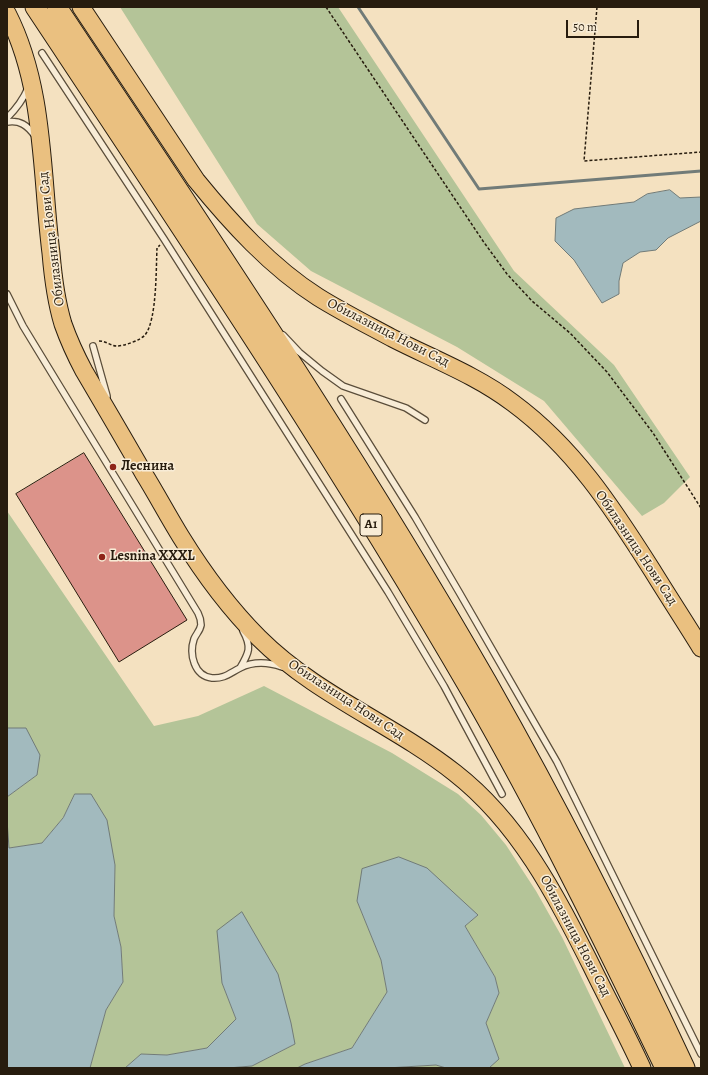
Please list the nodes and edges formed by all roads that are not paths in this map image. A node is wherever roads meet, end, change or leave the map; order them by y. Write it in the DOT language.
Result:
graph roads {
  1 [pos="35,7"];
  2 [pos="57,7"];
  3 [pos="81,7"];
  4 [pos="7,13"];
  5 [pos="42,53"];
  6 [pos="30,76"];
  7 [pos="7,118"];
  8 [pos="7,122"];
  9 [pos="42,151"];
  10 [pos="7,294"];
  11 [pos="251,301"];
  12 [pos="93,346"];
  13 [pos="341,399"];
  14 [pos="425,420"];
  15 [pos="142,470"];
  16 [pos="232,607"];
  17 [pos="701,648"];
  18 [pos="240,668"];
  19 [pos="298,671"];
  20 [pos="502,794"];
  21 [pos="701,1054"];
  22 [pos="642,1068"];
  23 [pos="665,1068"];
  24 [pos="685,1068"];
  1 -- 23 [label="highway, A1"];
  2 -- 11 [label="highway, A1"];
  3 -- 17 [label="main road, Обилазница Нови Сад"];
  4 -- 6 [label="main road, Обилазница Нови Сад"];
  5 -- 20 [label="lane"];
  6 -- 7 [label="lane"];
  6 -- 9 [label="main road, Обилазница Нови Сад"];
  8 -- 9 [label="lane"];
  9 -- 15 [label="main road, Обилазница Нови Сад"];
  10 -- 18 [label="lane"];
  11 -- 14 [label="lane"];
  11 -- 24 [label="highway, A1"];
  12 -- 15 [label="lane"];
  13 -- 21 [label="lane"];
  15 -- 16 [label="main road, Обилазница Нови Сад"];
  16 -- 18 [label="lane"];
  16 -- 19 [label="main road, Обилазница Нови Сад"];
  18 -- 19 [label="lane"];
  19 -- 22 [label="main road, Обилазница Нови Сад"];
}
